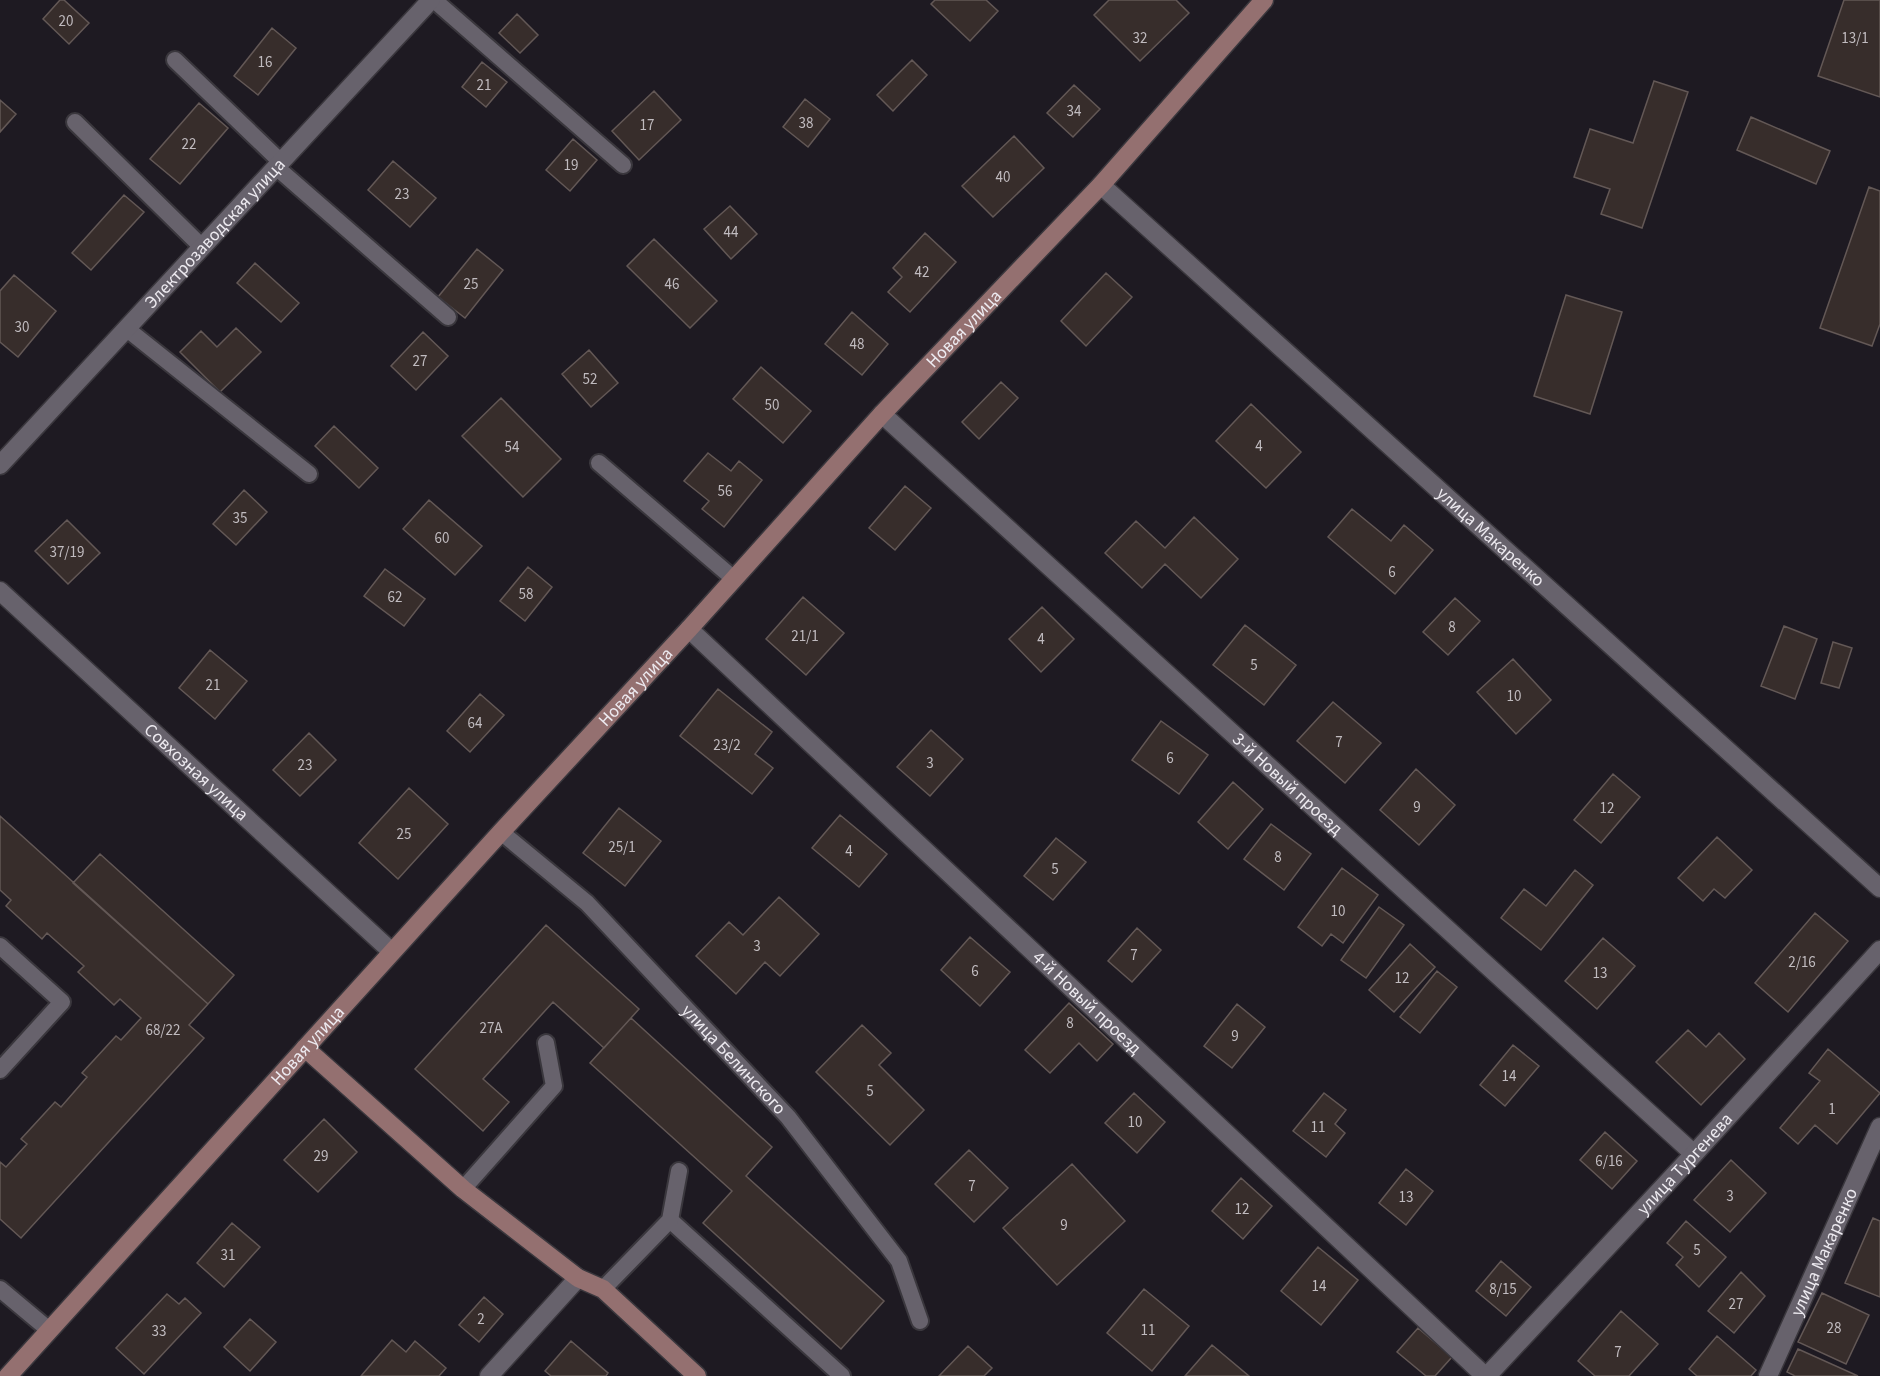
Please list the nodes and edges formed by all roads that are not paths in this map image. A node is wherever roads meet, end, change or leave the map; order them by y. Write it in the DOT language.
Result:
graph roads {
  1 [pos="433,0"];
  2 [pos="1264,0"];
  3 [pos="176,60"];
  4 [pos="75,122"];
  5 [pos="279,164"];
  6 [pos="623,165"];
  7 [pos="1101,185"];
  8 [pos="202,247"];
  9 [pos="448,317"];
  10 [pos="126,329"];
  11 [pos="882,414"];
  12 [pos="599,463"];
  13 [pos="0,465"];
  14 [pos="309,474"];
  15 [pos="734,579"];
  16 [pos="0,591"];
  17 [pos="689,629"];
  18 [pos="501,832"];
  19 [pos="1880,888"];
  20 [pos="0,946"];
  21 [pos="1880,950"];
  22 [pos="392,952"];
  23 [pos="546,1043"];
  24 [pos="304,1048"];
  25 [pos="0,1070"];
  26 [pos="1880,1127"];
  27 [pos="1694,1154"];
  28 [pos="679,1171"];
  29 [pos="463,1189"];
  30 [pos="670,1220"];
  31 [pos="578,1278"];
  32 [pos="0,1289"];
  33 [pos="603,1289"];
  34 [pos="920,1321"];
  35 [pos="49,1330"];
  36 [pos="8,1376"];
  37 [pos="489,1376"];
  38 [pos="697,1376"];
  39 [pos="843,1376"];
  40 [pos="1486,1376"];
  41 [pos="1768,1376"];
  1 -- 5 [label="street, Электрозаводская улица"];
  1 -- 6 [label="lane"];
  2 -- 7 [label="street, Новая улица"];
  3 -- 5 [label="lane"];
  4 -- 8 [label="lane"];
  5 -- 8 [label="street, Электрозаводская улица"];
  5 -- 9 [label="lane"];
  7 -- 11 [label="street, Новая улица"];
  7 -- 19 [label="street, улица Макаренко"];
  8 -- 10 [label="street, Электрозаводская улица"];
  10 -- 13 [label="street, Электрозаводская улица"];
  10 -- 14 [label="lane"];
  11 -- 15 [label="street, Новая улица"];
  11 -- 27 [label="street, 3-й Новый проезд"];
  12 -- 15 [label="lane"];
  15 -- 17 [label="street, Новая улица"];
  16 -- 22 [label="street, Совхозная улица"];
  17 -- 18 [label="street, Новая улица"];
  17 -- 40 [label="street, 4-й Новый проезд"];
  18 -- 22 [label="street, Новая улица"];
  18 -- 34 [label="lane, улица Белинского"];
  20 -- 25 [label="lane"];
  21 -- 27 [label="street, улица Тургенева"];
  22 -- 24 [label="street, Новая улица"];
  23 -- 29 [label="lane"];
  24 -- 29 [label="street"];
  24 -- 35 [label="street, Новая улица"];
  26 -- 41 [label="street, улица Макаренко"];
  27 -- 40 [label="street, улица Тургенева"];
  28 -- 30 [label="lane"];
  29 -- 31 [label="street"];
  30 -- 33 [label="lane"];
  30 -- 39 [label="lane"];
  31 -- 33 [label="street"];
  31 -- 37 [label="street"];
  32 -- 35 [label="lane"];
  33 -- 38 [label="street"];
  35 -- 36 [label="street, Новая улица"];
}
